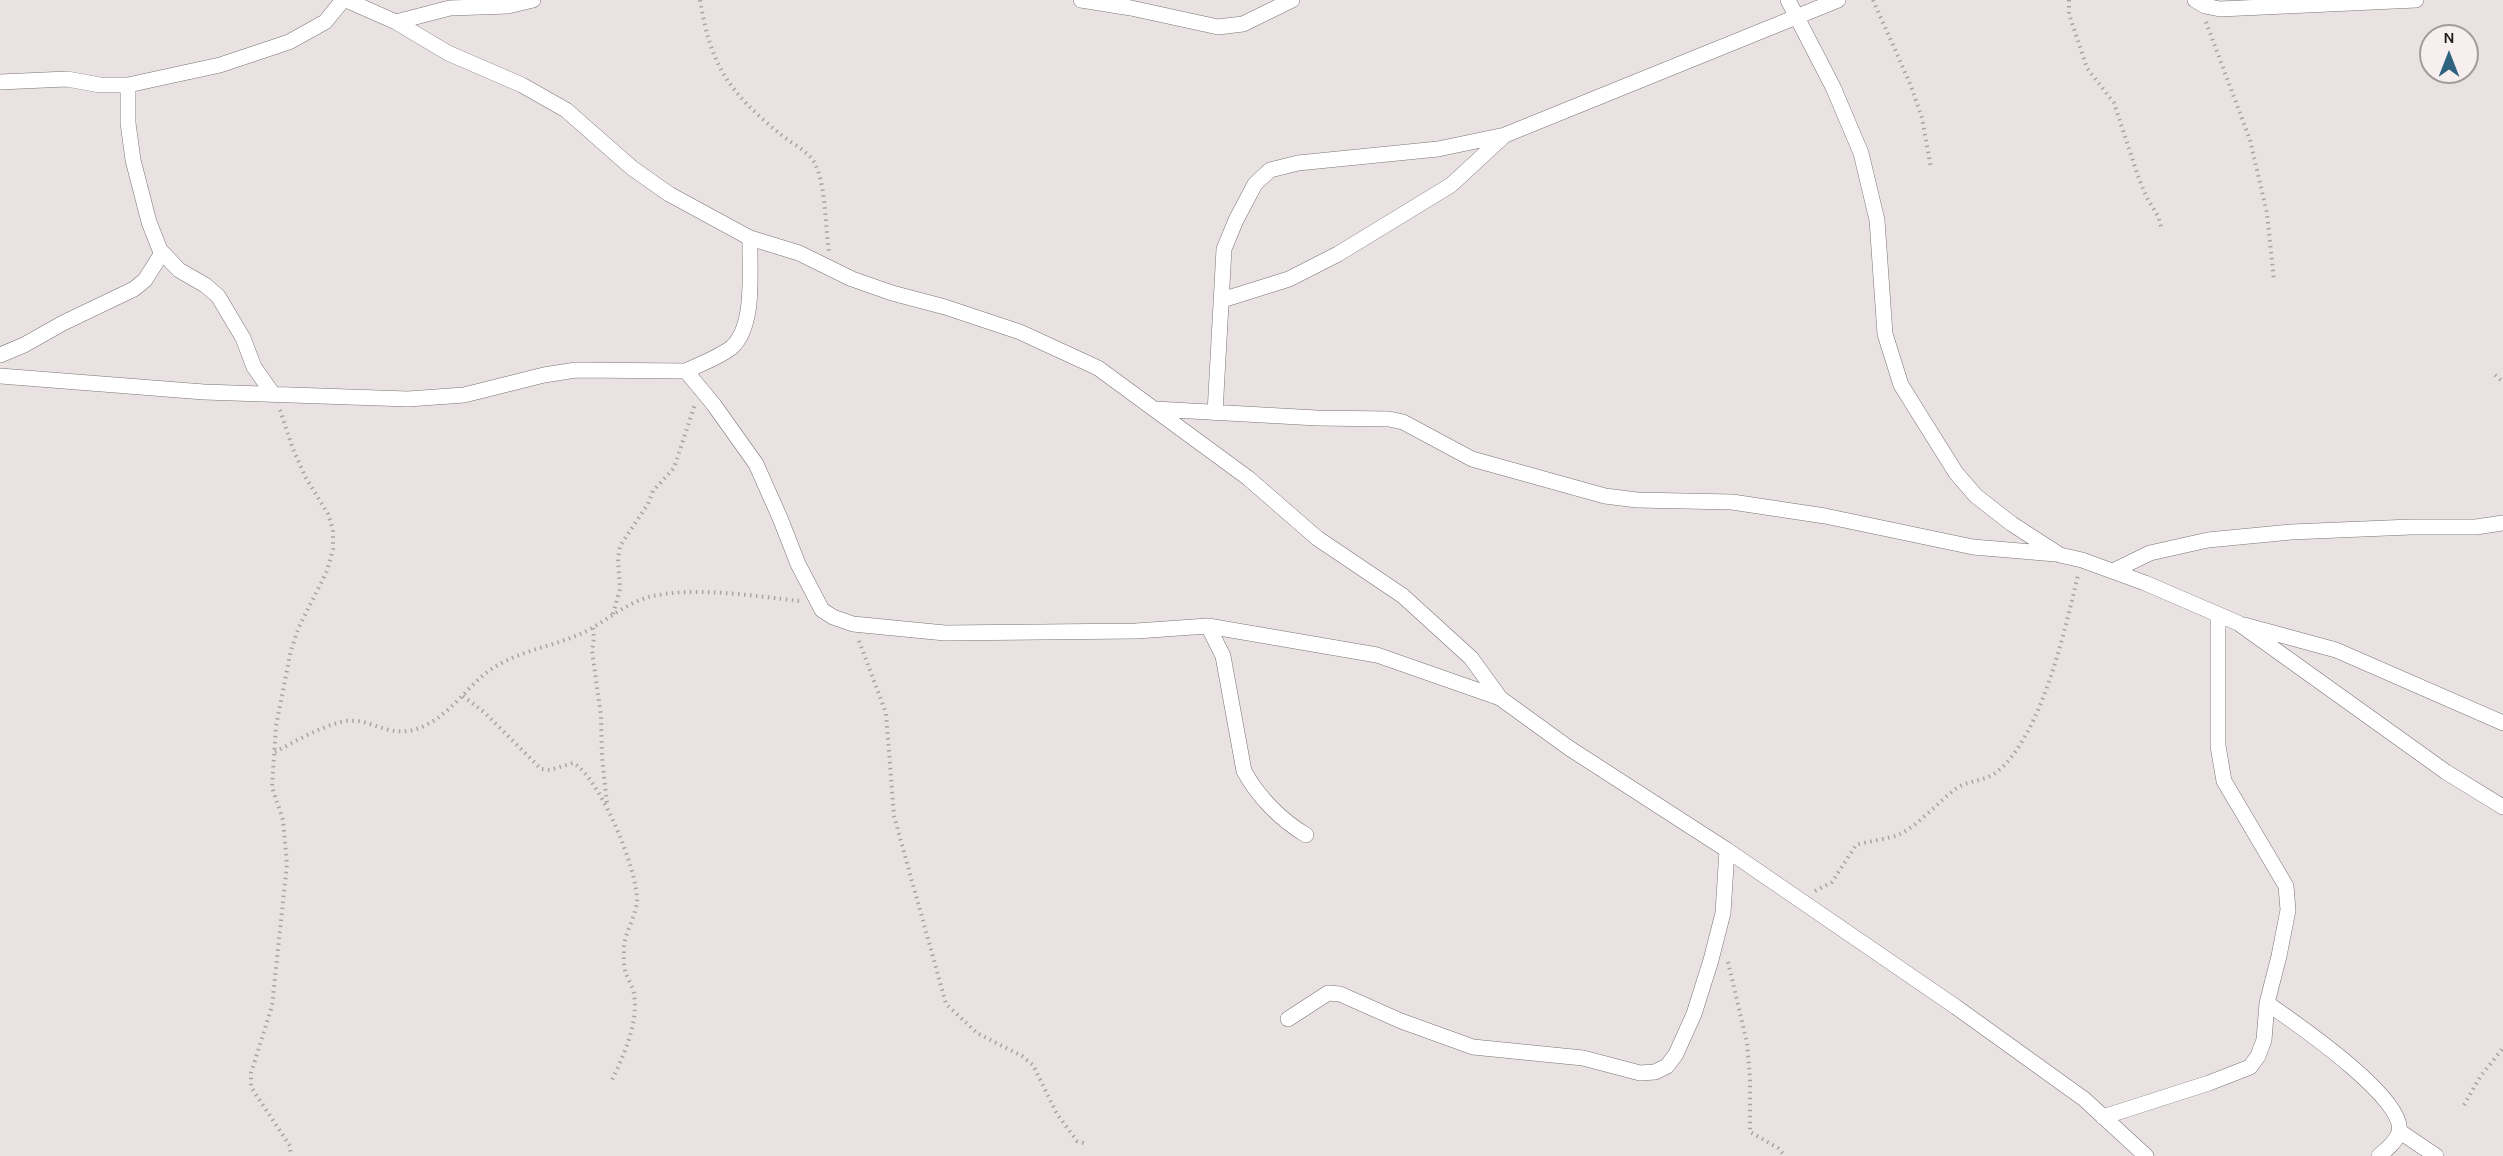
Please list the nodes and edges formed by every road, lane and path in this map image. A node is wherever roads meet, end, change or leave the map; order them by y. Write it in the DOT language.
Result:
graph roads {
  1 [pos="344,0"];
  2 [pos="533,0"];
  3 [pos="700,0"];
  4 [pos="1082,0"];
  5 [pos="1292,0"];
  6 [pos="1788,0"];
  7 [pos="1838,0"];
  8 [pos="1873,0"];
  9 [pos="2069,0"];
  10 [pos="2416,0"];
  11 [pos="2200,3"];
  12 [pos="1797,18"];
  13 [pos="396,22"];
  14 [pos="0,82"];
  15 [pos="128,85"];
  16 [pos="1505,135"];
  17 [pos="1930,168"];
  18 [pos="2162,230"];
  19 [pos="750,238"];
  20 [pos="162,253"];
  21 [pos="832,269"];
  22 [pos="2274,281"];
  23 [pos="1222,300"];
  24 [pos="0,355"];
  25 [pos="686,371"];
  26 [pos="2495,375"];
  27 [pos="0,376"];
  28 [pos="2503,382"];
  29 [pos="702,390"];
  30 [pos="275,395"];
  31 [pos="1155,409"];
  32 [pos="1215,413"];
  33 [pos="2503,524"];
  34 [pos="2060,555"];
  35 [pos="2082,560"];
  36 [pos="2113,571"];
  37 [pos="818,603"];
  38 [pos="612,615"];
  39 [pos="2218,616"];
  40 [pos="2238,623"];
  41 [pos="853,624"];
  42 [pos="1208,626"];
  43 [pos="593,628"];
  44 [pos="463,696"];
  45 [pos="1500,698"];
  46 [pos="2503,723"];
  47 [pos="274,752"];
  48 [pos="607,806"];
  49 [pos="2503,807"];
  50 [pos="1306,835"];
  51 [pos="1727,850"];
  52 [pos="1797,898"];
  53 [pos="1717,934"];
  54 [pos="2267,1003"];
  55 [pos="1288,1019"];
  56 [pos="2503,1048"];
  57 [pos="611,1082"];
  58 [pos="2464,1105"];
  59 [pos="2103,1117"];
  60 [pos="2400,1131"];
  61 [pos="1087,1144"];
  62 [pos="291,1156"];
  63 [pos="1785,1156"];
  64 [pos="2146,1156"];
  65 [pos="2379,1156"];
  66 [pos="2436,1156"];
  1 -- 13 [label="street"];
  1 -- 15 [label="street"];
  2 -- 13 [label="street"];
  3 -- 21 [label="path"];
  4 -- 5 [label="street"];
  6 -- 12 [label="street"];
  7 -- 12 [label="street"];
  8 -- 17 [label="path"];
  9 -- 18 [label="path"];
  10 -- 11 [label="street"];
  11 -- 22 [label="path"];
  12 -- 16 [label="street"];
  12 -- 34 [label="street"];
  13 -- 19 [label="street"];
  14 -- 15 [label="street"];
  15 -- 20 [label="street"];
  16 -- 23 [label="street"];
  16 -- 23 [label="street"];
  19 -- 21 [label="street"];
  19 -- 25 [label="street"];
  20 -- 24 [label="street"];
  20 -- 30 [label="street"];
  21 -- 31 [label="street"];
  23 -- 32 [label="street"];
  25 -- 29 [label="street"];
  25 -- 30 [label="street"];
  26 -- 28 [label="path"];
  27 -- 30 [label="street"];
  29 -- 37 [label="street"];
  29 -- 38 [label="path"];
  30 -- 47 [label="path"];
  31 -- 32 [label="street"];
  31 -- 45 [label="street"];
  32 -- 34 [label="street"];
  33 -- 36 [label="street"];
  34 -- 35 [label="street"];
  35 -- 36 [label="street"];
  35 -- 52 [label="path"];
  36 -- 39 [label="street"];
  37 -- 38 [label="path"];
  37 -- 41 [label="street"];
  38 -- 43 [label="path"];
  39 -- 40 [label="street"];
  39 -- 54 [label="street"];
  40 -- 46 [label="street"];
  40 -- 49 [label="street"];
  41 -- 42 [label="street"];
  41 -- 61 [label="path"];
  42 -- 45 [label="street"];
  42 -- 50 [label="street"];
  43 -- 44 [label="path"];
  43 -- 48 [label="path"];
  44 -- 47 [label="path"];
  44 -- 48 [label="path"];
  45 -- 51 [label="street"];
  47 -- 62 [label="path"];
  48 -- 57 [label="path"];
  51 -- 52 [label="street"];
  51 -- 53 [label="street"];
  52 -- 59 [label="street"];
  53 -- 55 [label="street"];
  53 -- 63 [label="path"];
  54 -- 59 [label="street"];
  54 -- 60 [label="street"];
  56 -- 58 [label="path"];
  59 -- 64 [label="street"];
  60 -- 65 [label="street"];
  60 -- 66 [label="street"];
}
